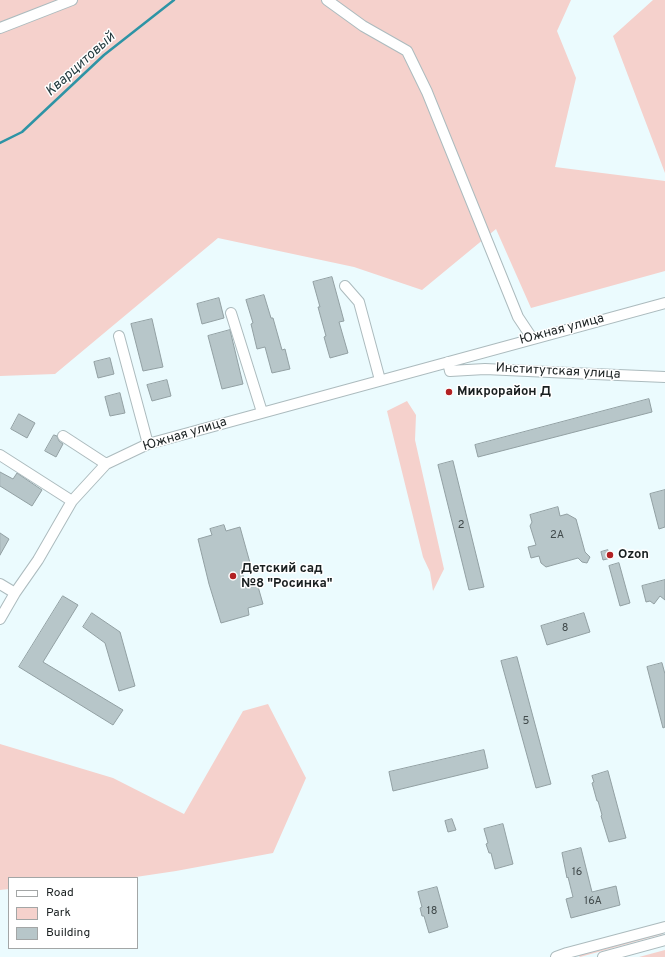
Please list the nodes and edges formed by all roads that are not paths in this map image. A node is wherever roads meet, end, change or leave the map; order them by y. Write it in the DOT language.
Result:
graph roads {
  1 [pos="72,0"];
  2 [pos="327,0"];
  3 [pos="0,28"];
  4 [pos="345,286"];
  5 [pos="665,303"];
  6 [pos="231,313"];
  7 [pos="119,336"];
  8 [pos="532,338"];
  9 [pos="449,366"];
  10 [pos="665,377"];
  11 [pos="380,380"];
  12 [pos="262,412"];
  13 [pos="63,436"];
  14 [pos="148,444"];
  15 [pos="0,455"];
  16 [pos="106,464"];
  17 [pos="72,501"];
  18 [pos="0,584"];
  19 [pos="15,593"];
  20 [pos="0,619"];
  21 [pos="665,927"];
  22 [pos="665,940"];
  23 [pos="556,957"];
  24 [pos="603,957"];
  1 -- 3 [label="street"];
  2 -- 8 [label="street"];
  4 -- 11 [label="street"];
  5 -- 8 [label="street, Южная улица"];
  6 -- 12 [label="street"];
  7 -- 14 [label="street"];
  8 -- 9 [label="street, Южная улица"];
  9 -- 10 [label="street, Институтская улица"];
  9 -- 11 [label="street, Южная улица"];
  11 -- 12 [label="street, Южная улица"];
  12 -- 14 [label="street, Южная улица"];
  13 -- 16 [label="street"];
  14 -- 16 [label="street, Южная улица"];
  15 -- 17 [label="street"];
  16 -- 17 [label="street, Южная улица"];
  17 -- 19 [label="street, Южная улица"];
  18 -- 19 [label="street"];
  19 -- 20 [label="street, Южная улица"];
  21 -- 23 [label="street"];
  22 -- 24 [label="street"];
}
